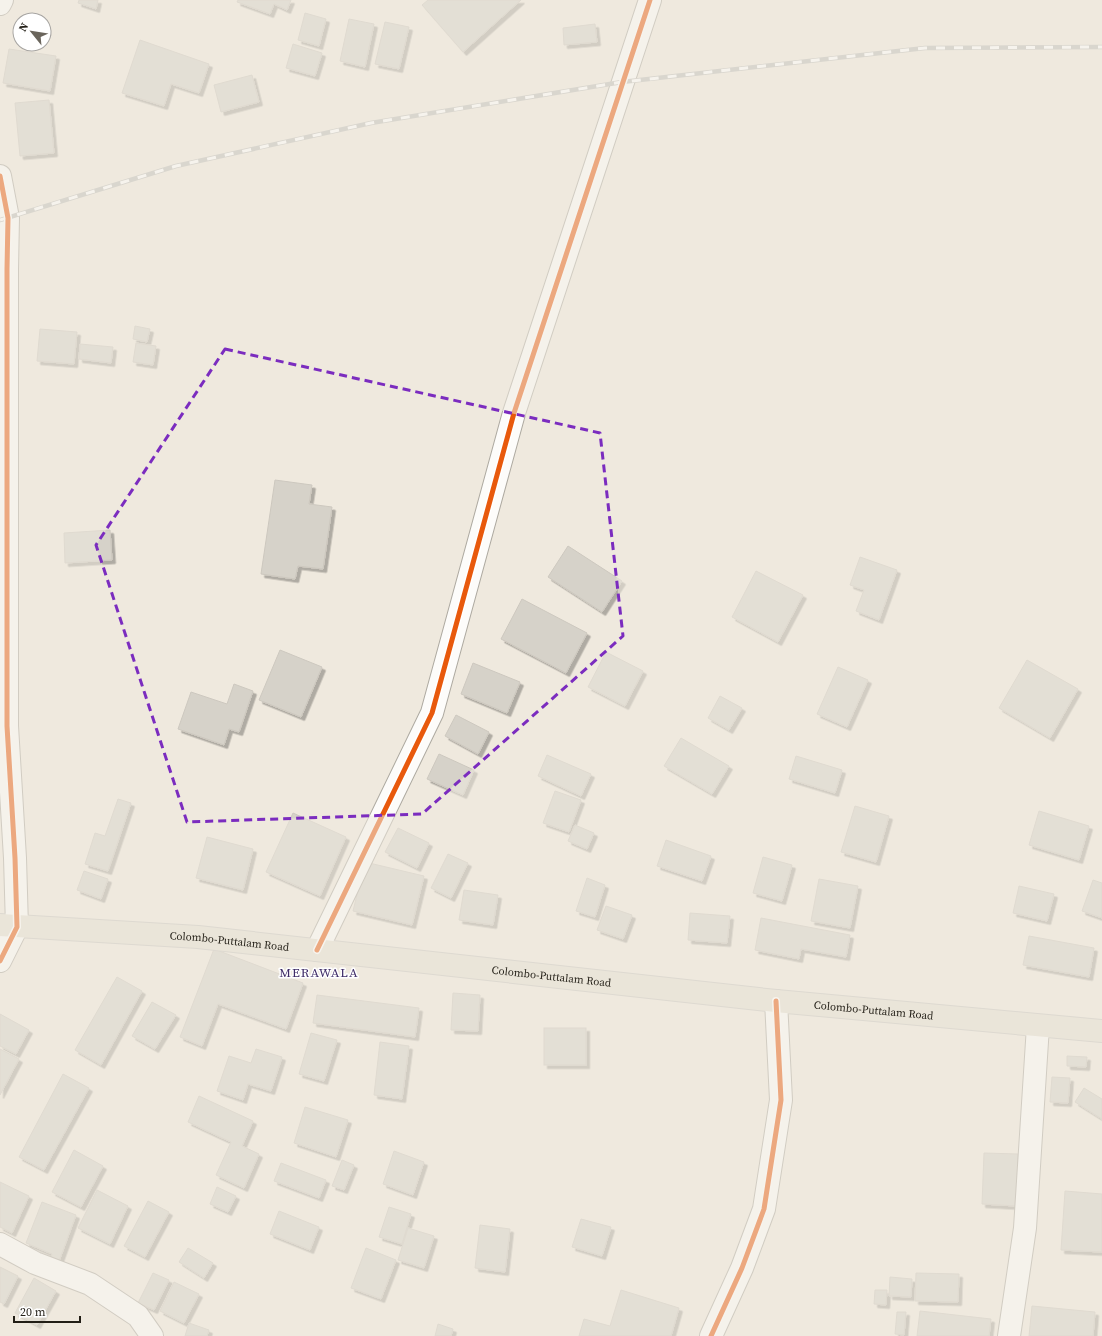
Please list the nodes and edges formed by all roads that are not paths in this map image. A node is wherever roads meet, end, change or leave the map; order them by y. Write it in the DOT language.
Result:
graph roads {
  1 [pos="2,0"];
  2 [pos="650,0"];
  3 [pos="0,4"];
  4 [pos="0,176"];
  5 [pos="9,926"];
  6 [pos="317,950"];
  7 [pos="0,961"];
  8 [pos="776,1001"];
  9 [pos="1038,1026"];
  10 [pos="1102,1031"];
  11 [pos="0,1244"];
  12 [pos="152,1336"];
  13 [pos="712,1336"];
  14 [pos="1009,1336"];
  1 -- 3 [label="street"];
  2 -- 6 [label="street"];
  4 -- 5 [label="street"];
  5 -- 6 [label="highway, Colombo-Puttalam Road"];
  5 -- 7 [label="street"];
  6 -- 8 [label="highway, Colombo-Puttalam Road"];
  8 -- 9 [label="highway, Colombo-Puttalam Road"];
  8 -- 13 [label="street"];
  9 -- 10 [label="highway, Colombo-Puttalam Road"];
  9 -- 14 [label="street"];
  11 -- 12 [label="street"];
}
